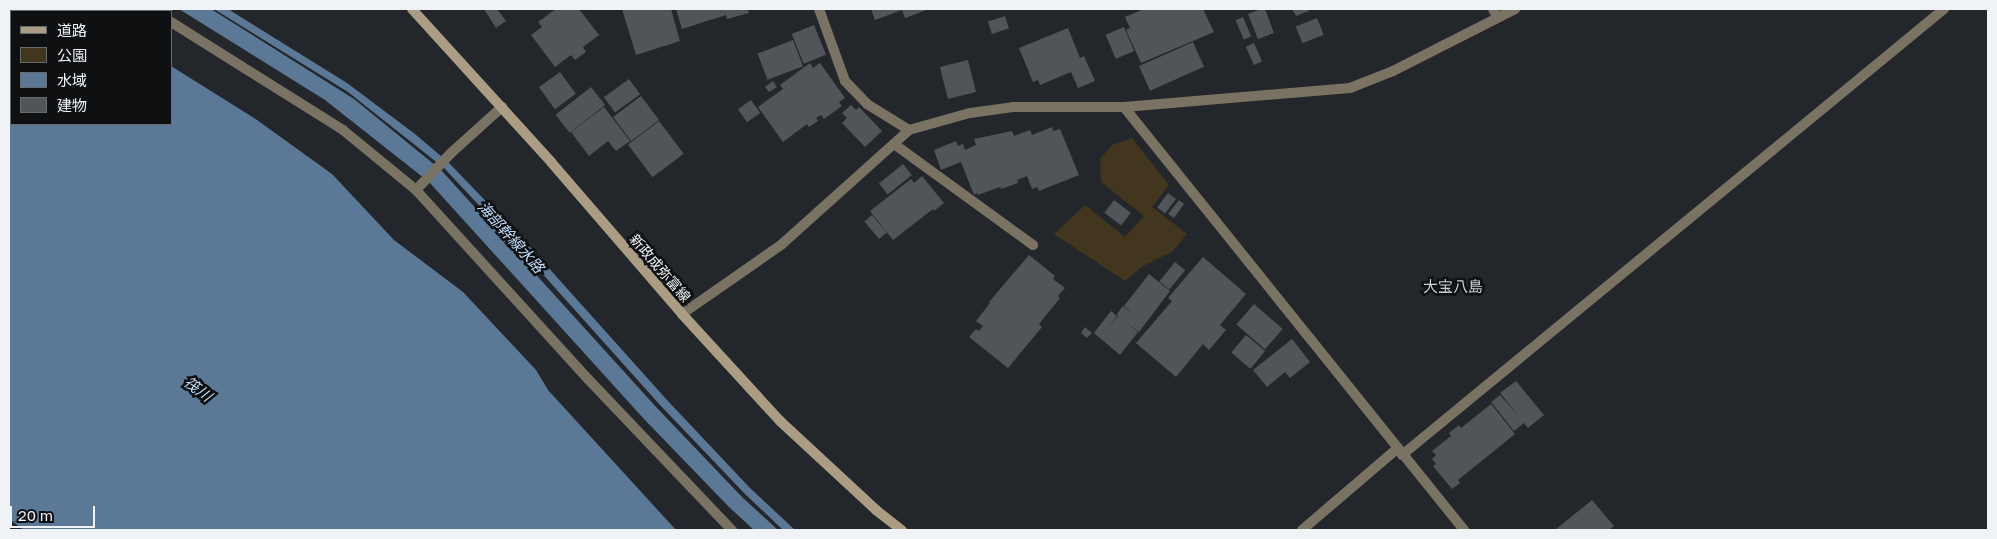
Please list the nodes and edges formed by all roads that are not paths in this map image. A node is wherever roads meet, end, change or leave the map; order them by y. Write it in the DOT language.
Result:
graph roads {
  1 [pos="412,9"];
  2 [pos="819,9"];
  3 [pos="1515,9"];
  4 [pos="1944,9"];
  5 [pos="1495,13"];
  6 [pos="172,23"];
  7 [pos="1124,107"];
  8 [pos="502,108"];
  9 [pos="909,130"];
  10 [pos="894,144"];
  11 [pos="419,187"];
  12 [pos="1033,244"];
  13 [pos="682,314"];
  14 [pos="1400,452"];
  15 [pos="732,530"];
  16 [pos="902,530"];
  17 [pos="1302,530"];
  18 [pos="1464,530"];
  1 -- 8 [label="main road, 新政成弥富線"];
  2 -- 9 [label="street"];
  3 -- 5 [label="street"];
  4 -- 14 [label="street"];
  5 -- 7 [label="street"];
  6 -- 11 [label="street"];
  7 -- 9 [label="street"];
  7 -- 14 [label="street"];
  8 -- 11 [label="street"];
  8 -- 13 [label="main road, 新政成弥富線"];
  9 -- 10 [label="street"];
  10 -- 12 [label="street"];
  10 -- 13 [label="street"];
  11 -- 15 [label="street"];
  13 -- 16 [label="main road, 新政成弥富線"];
  14 -- 17 [label="street"];
  14 -- 18 [label="street"];
}
